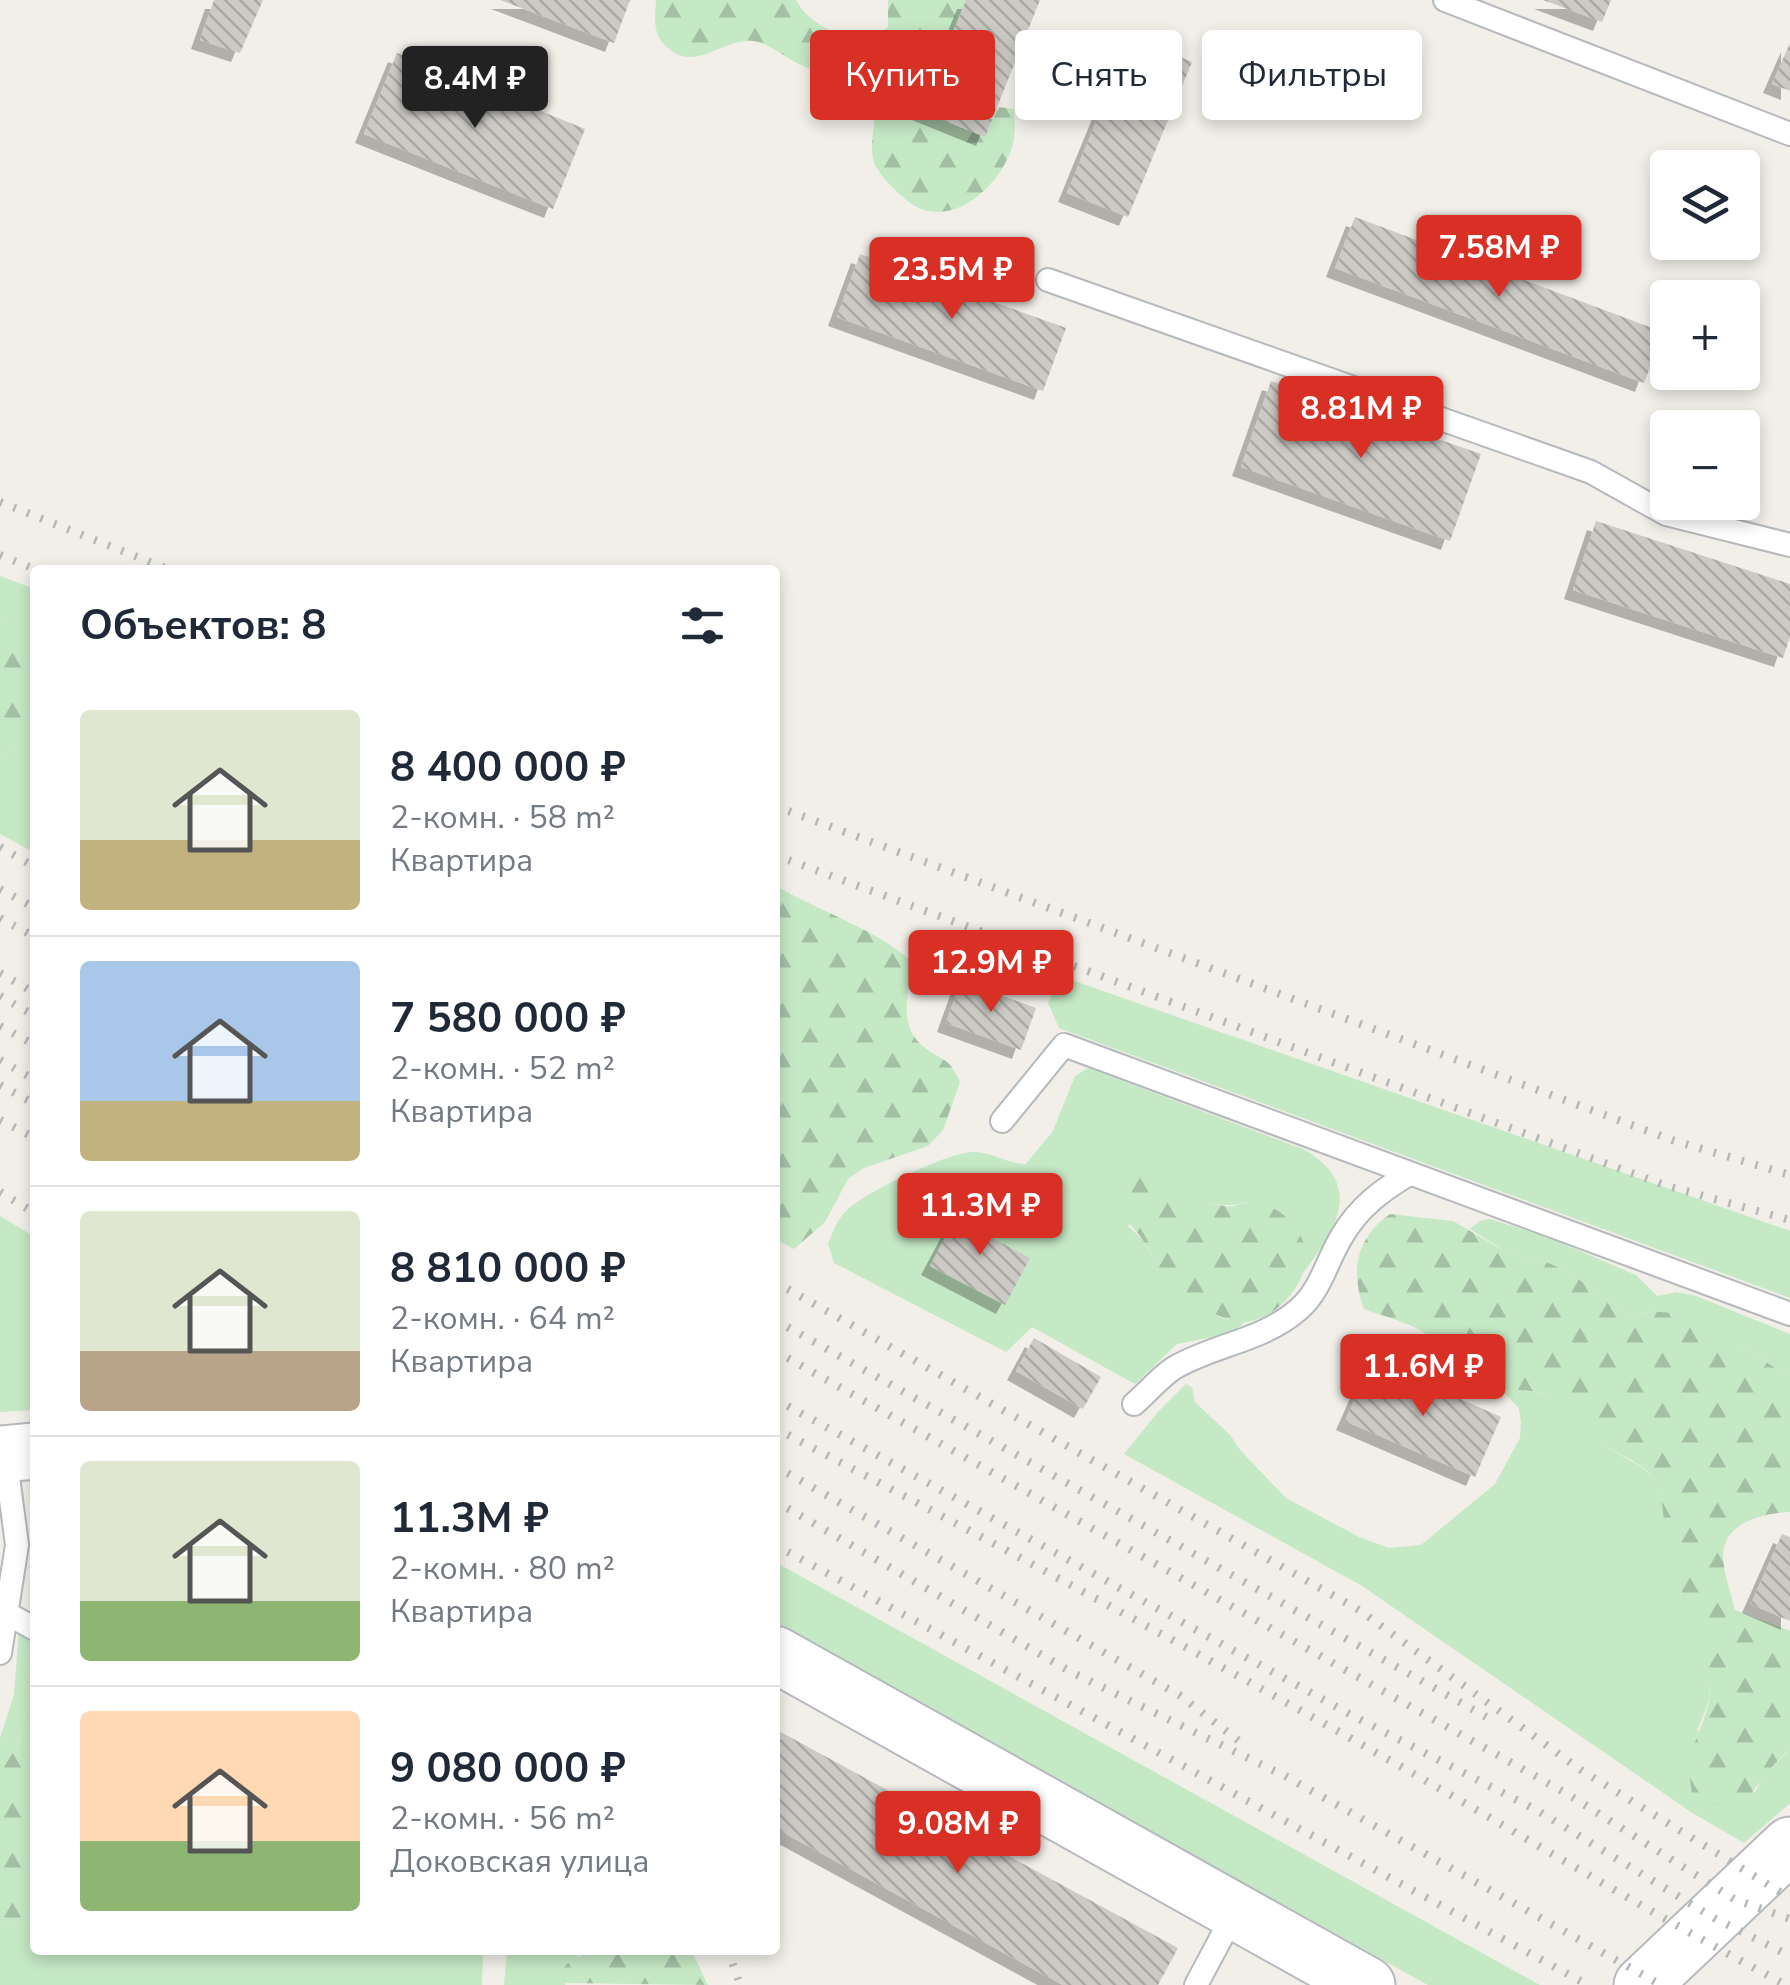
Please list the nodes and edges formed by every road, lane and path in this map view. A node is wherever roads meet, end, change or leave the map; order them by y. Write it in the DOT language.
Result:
graph roads {
  1 [pos="1445,0"];
  2 [pos="1790,134"];
  3 [pos="1048,280"];
  4 [pos="1790,545"];
  5 [pos="1002,1121"];
  6 [pos="1409,1174"];
  7 [pos="1790,1314"];
  8 [pos="1134,1404"];
  9 [pos="13,1453"];
  10 [pos="6,1612"];
  11 [pos="30,1625"];
  12 [pos="0,1653"];
  13 [pos="780,1657"];
  14 [pos="1790,1846"];
  15 [pos="1236,1910"];
  16 [pos="1196,1985"];
  17 [pos="1367,1985"];
  18 [pos="1642,1985"];
  1 -- 2 [label="lane"];
  3 -- 4 [label="lane"];
  5 -- 6 [label="lane"];
  6 -- 7 [label="lane"];
  6 -- 8 [label="lane"];
  9 -- 10 [label="lane"];
  10 -- 11 [label="lane"];
  10 -- 12 [label="lane"];
  13 -- 15 [label="street"];
  14 -- 18 [label="street"];
  15 -- 16 [label="lane"];
  15 -- 17 [label="street"];
}
